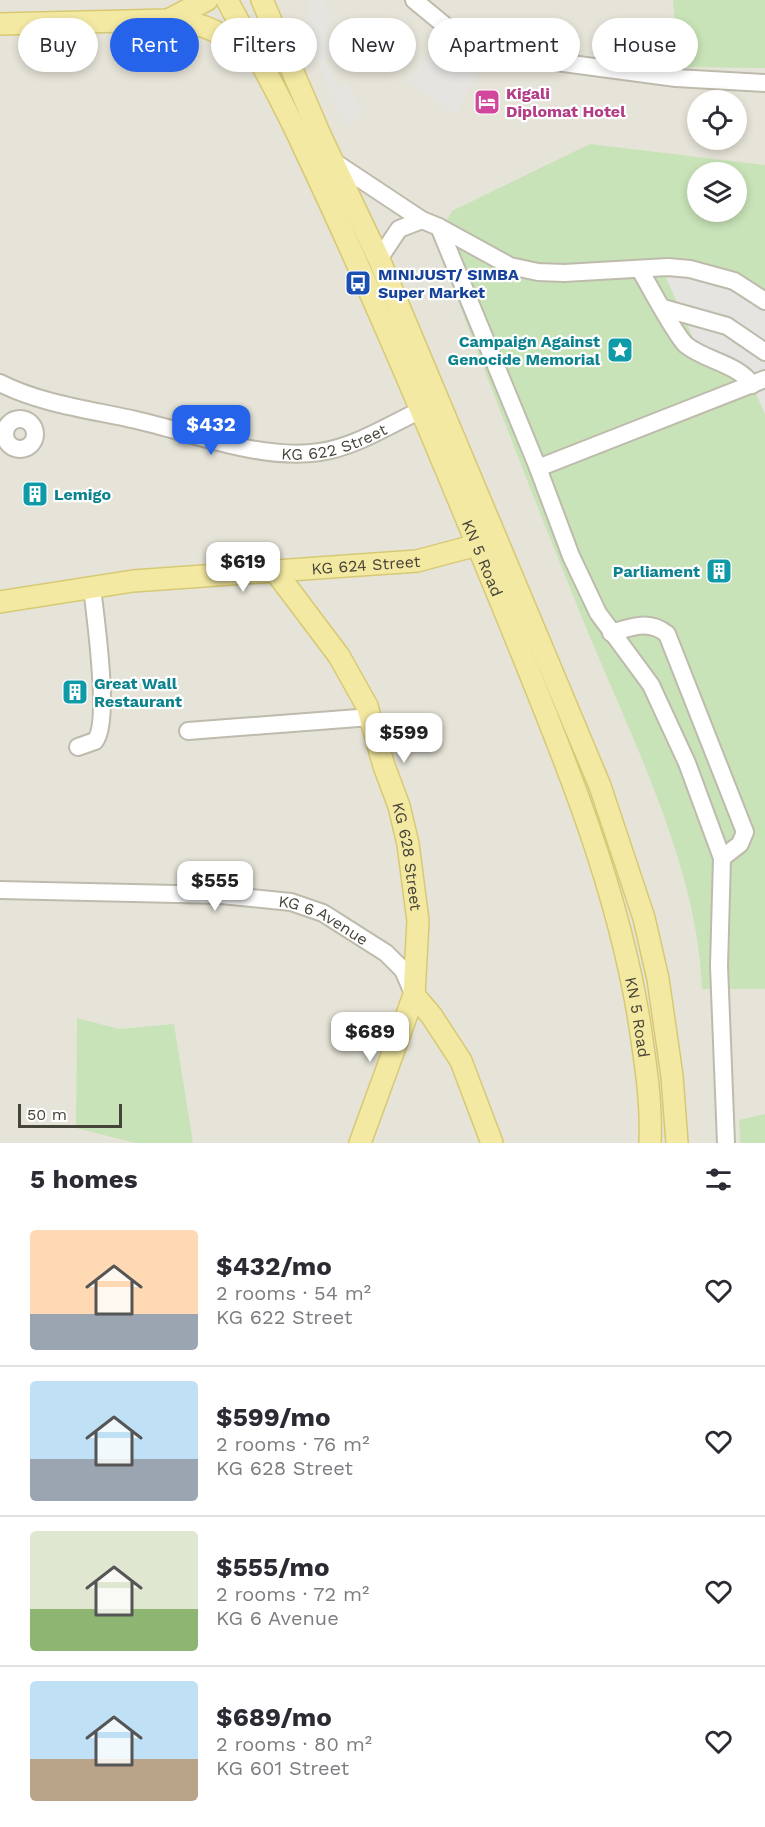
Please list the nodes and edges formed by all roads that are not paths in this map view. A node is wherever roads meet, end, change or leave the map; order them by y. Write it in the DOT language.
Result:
graph roads {
  1 [pos="156,0"];
  2 [pos="207,0"];
  3 [pos="219,0"];
  4 [pos="227,0"];
  5 [pos="262,0"];
  6 [pos="414,0"];
  7 [pos="146,18"];
  8 [pos="172,18"];
  9 [pos="110,20"];
  10 [pos="0,24"];
  11 [pos="199,24"];
  12 [pos="268,78"];
  13 [pos="765,83"];
  14 [pos="312,142"];
  15 [pos="333,161"];
  16 [pos="422,220"];
  17 [pos="439,227"];
  18 [pos="380,259"];
  19 [pos="640,270"];
  20 [pos="765,302"];
  21 [pos="663,308"];
  22 [pos="765,352"];
  23 [pos="759,382"];
  24 [pos="0,383"];
  25 [pos="21,392"];
  26 [pos="41,398"];
  27 [pos="421,410"];
  28 [pos="14,419"];
  29 [pos="32,424"];
  30 [pos="538,468"];
  31 [pos="477,545"];
  32 [pos="275,571"];
  33 [pos="92,587"];
  34 [pos="0,602"];
  35 [pos="611,633"];
  36 [pos="370,717"];
  37 [pos="188,730"];
  38 [pos="78,747"];
  39 [pos="723,858"];
  40 [pos="0,890"];
  41 [pos="414,995"];
  42 [pos="360,1143"];
  43 [pos="492,1143"];
  44 [pos="650,1143"];
  45 [pos="677,1143"];
  46 [pos="726,1143"];
  1 -- 7 [label="main road"];
  2 -- 8 [label="main road"];
  3 -- 4 [label="main road"];
  4 -- 12 [label="main road, KN 5 Road"];
  5 -- 14 [label="main road, KN 5 Road"];
  6 -- 13 [label="street"];
  9 -- 10 [label="main road"];
  11 -- 12 [label="main road"];
  12 -- 14 [label="main road, KN 5 Road"];
  14 -- 15 [label="main road, KN 5 Road"];
  14 -- 27 [label="main road, KN 5 Road"];
  15 -- 16 [label="street"];
  15 -- 18 [label="main road, KN 5 Road"];
  16 -- 17 [label="street"];
  16 -- 18 [label="street"];
  17 -- 19 [label="street"];
  17 -- 30 [label="street"];
  18 -- 45 [label="main road, KN 5 Road"];
  19 -- 20 [label="street"];
  19 -- 21 [label="street"];
  21 -- 22 [label="street"];
  21 -- 23 [label="street"];
  23 -- 30 [label="street"];
  24 -- 25 [label="street, KG 622 Street"];
  25 -- 26 [label="street, KG 622 Street"];
  25 -- 28 [label="street"];
  26 -- 27 [label="street, KG 622 Street"];
  26 -- 29 [label="street"];
  27 -- 31 [label="main road, KN 5 Road"];
  28 -- 29 [label="street"];
  28 -- 29 [label="street"];
  30 -- 35 [label="street"];
  31 -- 32 [label="main road, KG 624 Street"];
  31 -- 44 [label="main road, KN 5 Road"];
  32 -- 33 [label="main road, KG 624 Street"];
  32 -- 36 [label="main road, KG 628 Street"];
  33 -- 34 [label="main road, KG 624 Street"];
  33 -- 38 [label="street"];
  35 -- 39 [label="street"];
  35 -- 39 [label="street"];
  36 -- 37 [label="street"];
  36 -- 41 [label="main road, KG 628 Street"];
  39 -- 46 [label="street"];
  40 -- 41 [label="street, KG 6 Avenue"];
  41 -- 42 [label="main road, KG 628 Street"];
  41 -- 43 [label="main road, KG 6 Avenue"];
}
